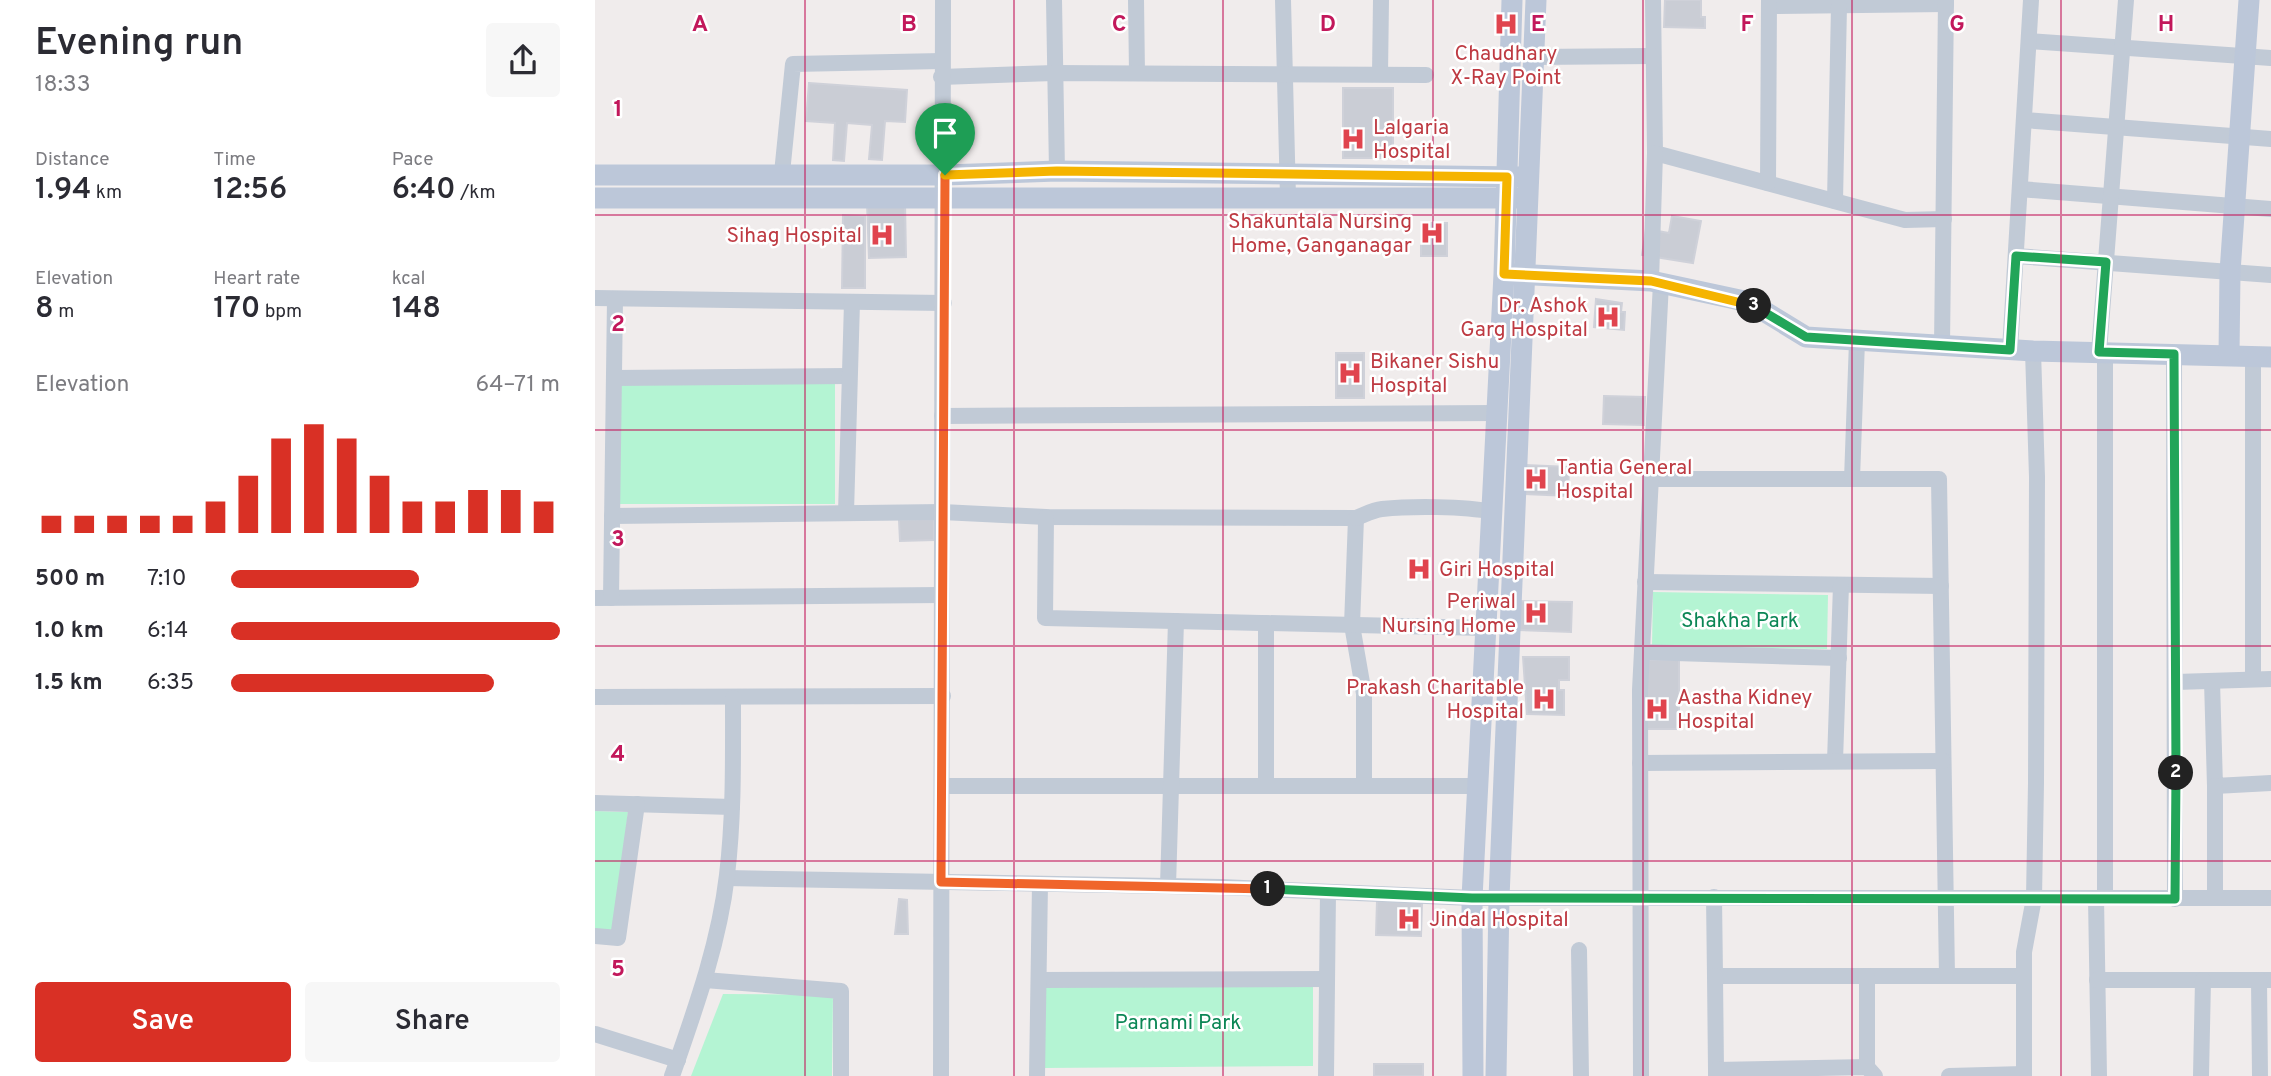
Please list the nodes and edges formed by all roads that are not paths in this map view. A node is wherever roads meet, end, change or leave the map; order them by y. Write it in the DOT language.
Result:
graph roads {
  1 [pos="943,0"];
  2 [pos="1054,0"];
  3 [pos="1136,0"];
  4 [pos="1283,0"];
  5 [pos="1381,0"];
  6 [pos="1511,0"];
  7 [pos="1536,0"];
  8 [pos="1653,0"];
  9 [pos="2031,0"];
  10 [pos="2126,0"];
  11 [pos="2249,0"];
  12 [pos="1946,2"];
  13 [pos="1769,3"];
  14 [pos="1839,6"];
  15 [pos="2029,41"];
  16 [pos="2122,48"];
  17 [pos="1653,56"];
  18 [pos="2245,56"];
  19 [pos="1533,57"];
  20 [pos="2271,58"];
  21 [pos="941,69"];
  22 [pos="1054,74"];
  23 [pos="1137,74"];
  24 [pos="1283,74"];
  25 [pos="1380,74"];
  26 [pos="1426,75"];
  27 [pos="2024,120"];
  28 [pos="2116,126"];
  29 [pos="2239,137"];
  30 [pos="2271,139"];
  31 [pos="1655,153"];
  32 [pos="1057,171"];
  33 [pos="1287,172"];
  34 [pos="782,173"];
  35 [pos="595,175"];
  36 [pos="945,175"];
  37 [pos="1768,183"];
  38 [pos="1529,187"];
  39 [pos="1506,188"];
  40 [pos="2020,189"];
  41 [pos="2111,195"];
  42 [pos="1288,197"];
  43 [pos="595,198"];
  44 [pos="944,198"];
  45 [pos="1835,201"];
  46 [pos="2235,207"];
  47 [pos="2271,209"];
  48 [pos="1944,219"];
  49 [pos="2016,256"];
  50 [pos="2106,262"];
  51 [pos="2230,272"];
  52 [pos="1504,274"];
  53 [pos="1526,275"];
  54 [pos="2271,275"];
  55 [pos="1656,282"];
  56 [pos="595,299"];
  57 [pos="615,299"];
  58 [pos="852,302"];
  59 [pos="944,303"];
  60 [pos="1857,341"];
  61 [pos="1943,346"];
  62 [pos="2010,350"];
  63 [pos="2033,351"];
  64 [pos="2102,352"];
  65 [pos="2174,354"];
  66 [pos="2229,355"];
  67 [pos="2262,357"];
  68 [pos="848,376"];
  69 [pos="614,378"];
  70 [pos="1497,413"];
  71 [pos="942,416"];
  72 [pos="1651,479"];
  73 [pos="1852,479"];
  74 [pos="942,512"];
  75 [pos="1492,512"];
  76 [pos="846,513"];
  77 [pos="612,516"];
  78 [pos="1046,517"];
  79 [pos="1356,518"];
  80 [pos="1645,582"];
  81 [pos="1841,585"];
  82 [pos="1941,586"];
  83 [pos="942,595"];
  84 [pos="603,598"];
  85 [pos="1177,621"];
  86 [pos="1266,623"];
  87 [pos="1352,625"];
  88 [pos="1486,628"];
  89 [pos="1642,652"];
  90 [pos="1839,658"];
  91 [pos="2253,679"];
  92 [pos="2271,679"];
  93 [pos="2212,681"];
  94 [pos="2176,682"];
  95 [pos="943,696"];
  96 [pos="595,697"];
  97 [pos="733,698"];
  98 [pos="1835,761"];
  99 [pos="1943,761"];
  100 [pos="1640,763"];
  101 [pos="2271,783"];
  102 [pos="1172,785"];
  103 [pos="1266,785"];
  104 [pos="943,786"];
  105 [pos="1364,786"];
  106 [pos="1478,786"];
  107 [pos="2215,786"];
  108 [pos="595,803"];
  109 [pos="637,804"];
  110 [pos="732,807"];
  111 [pos="727,877"];
  112 [pos="941,882"];
  113 [pos="1040,884"];
  114 [pos="1168,886"];
  115 [pos="1328,891"];
  116 [pos="1714,897"];
  117 [pos="1944,897"];
  118 [pos="1472,898"];
  119 [pos="1499,898"];
  120 [pos="1641,898"];
  121 [pos="2034,898"];
  122 [pos="2100,898"];
  123 [pos="2215,898"];
  124 [pos="2271,898"];
  125 [pos="2175,899"];
  126 [pos="595,936"];
  127 [pos="1579,950"];
  128 [pos="1715,976"];
  129 [pos="1867,976"];
  130 [pos="1947,976"];
  131 [pos="2023,976"];
  132 [pos="1327,979"];
  133 [pos="705,980"];
  134 [pos="1039,980"];
  135 [pos="2097,980"];
  136 [pos="2203,980"];
  137 [pos="2265,980"];
  138 [pos="595,1034"];
  139 [pos="2265,1038"];
  140 [pos="675,1068"];
  141 [pos="1871,1071"];
  142 [pos="1716,1073"];
  143 [pos="2024,1075"];
  144 [pos="842,1076"];
  145 [pos="941,1076"];
  146 [pos="1037,1076"];
  147 [pos="1326,1076"];
  148 [pos="1473,1076"];
  149 [pos="1496,1076"];
  150 [pos="1581,1076"];
  151 [pos="1641,1076"];
  152 [pos="1949,1076"];
  153 [pos="2099,1076"];
  154 [pos="2201,1076"];
  155 [pos="2260,1076"];
  1 -- 21 [label="street"];
  2 -- 22 [label="street"];
  3 -- 23 [label="street"];
  4 -- 24 [label="street"];
  5 -- 25 [label="street"];
  6 -- 39 [label="street"];
  7 -- 19 [label="street"];
  8 -- 17 [label="street"];
  9 -- 15 [label="street"];
  10 -- 16 [label="street"];
  11 -- 18 [label="street"];
  12 -- 14 [label="street"];
  12 -- 48 [label="street"];
  13 -- 14 [label="street"];
  13 -- 37 [label="street"];
  14 -- 45 [label="street"];
  15 -- 16 [label="street"];
  15 -- 27 [label="street"];
  16 -- 18 [label="street"];
  16 -- 28 [label="street"];
  17 -- 19 [label="street"];
  17 -- 31 [label="street"];
  18 -- 20 [label="street"];
  18 -- 29 [label="street"];
  19 -- 38 [label="street"];
  21 -- 22 [label="street"];
  21 -- 34 [label="street"];
  21 -- 36 [label="street"];
  22 -- 23 [label="street"];
  22 -- 32 [label="street"];
  23 -- 24 [label="street"];
  24 -- 25 [label="street"];
  24 -- 33 [label="street"];
  25 -- 26 [label="street"];
  27 -- 28 [label="street"];
  27 -- 40 [label="street"];
  28 -- 29 [label="street"];
  28 -- 41 [label="street"];
  29 -- 30 [label="street"];
  29 -- 46 [label="street"];
  31 -- 37 [label="street"];
  31 -- 55 [label="street"];
  32 -- 33 [label="street"];
  32 -- 36 [label="street"];
  33 -- 39 [label="street"];
  33 -- 42 [label="street"];
  34 -- 35 [label="street"];
  34 -- 36 [label="street"];
  36 -- 44 [label="street"];
  37 -- 45 [label="street"];
  38 -- 39 [label="street"];
  38 -- 53 [label="street"];
  39 -- 42 [label="street"];
  39 -- 52 [label="street"];
  40 -- 41 [label="street"];
  40 -- 49 [label="street"];
  41 -- 46 [label="street"];
  41 -- 50 [label="street"];
  42 -- 44 [label="street"];
  43 -- 44 [label="street"];
  44 -- 59 [label="street"];
  45 -- 48 [label="street"];
  46 -- 47 [label="street"];
  46 -- 51 [label="street"];
  48 -- 61 [label="street"];
  49 -- 50 [label="street"];
  49 -- 62 [label="street"];
  50 -- 51 [label="street"];
  50 -- 64 [label="street"];
  51 -- 54 [label="street"];
  51 -- 66 [label="street"];
  52 -- 53 [label="street"];
  52 -- 70 [label="street"];
  53 -- 55 [label="street"];
  53 -- 119 [label="street"];
  55 -- 60 [label="street"];
  55 -- 72 [label="street"];
  56 -- 57 [label="street"];
  57 -- 58 [label="street"];
  57 -- 69 [label="street"];
  58 -- 59 [label="street"];
  58 -- 68 [label="street"];
  59 -- 71 [label="street"];
  60 -- 61 [label="street"];
  60 -- 73 [label="street"];
  61 -- 62 [label="street"];
  62 -- 63 [label="street"];
  63 -- 64 [label="street"];
  63 -- 121 [label="street"];
  64 -- 65 [label="street"];
  64 -- 122 [label="street"];
  65 -- 66 [label="street"];
  65 -- 94 [label="street"];
  66 -- 67 [label="street"];
  67 -- 91 [label="street"];
  68 -- 69 [label="street"];
  68 -- 76 [label="street"];
  69 -- 77 [label="street"];
  70 -- 71 [label="street"];
  70 -- 75 [label="street"];
  71 -- 74 [label="street"];
  72 -- 73 [label="street"];
  72 -- 80 [label="street"];
  73 -- 82 [label="street"];
  74 -- 76 [label="street"];
  74 -- 78 [label="street"];
  74 -- 83 [label="street"];
  75 -- 79 [label="street"];
  75 -- 88 [label="street"];
  76 -- 77 [label="street"];
  77 -- 84 [label="street"];
  78 -- 79 [label="street"];
  78 -- 85 [label="street"];
  79 -- 87 [label="street"];
  80 -- 81 [label="street"];
  80 -- 89 [label="street"];
  81 -- 82 [label="street"];
  81 -- 90 [label="street"];
  82 -- 99 [label="street"];
  83 -- 84 [label="street"];
  83 -- 95 [label="street"];
  85 -- 86 [label="street"];
  85 -- 102 [label="street"];
  86 -- 87 [label="street"];
  86 -- 103 [label="street"];
  87 -- 88 [label="street"];
  87 -- 105 [label="street"];
  88 -- 106 [label="street"];
  89 -- 90 [label="street"];
  89 -- 100 [label="street"];
  90 -- 98 [label="street"];
  91 -- 92 [label="street"];
  91 -- 93 [label="street"];
  93 -- 94 [label="street"];
  93 -- 107 [label="street"];
  94 -- 125 [label="street"];
  95 -- 97 [label="street"];
  95 -- 104 [label="street"];
  96 -- 97 [label="street"];
  97 -- 110 [label="street"];
  98 -- 99 [label="street"];
  98 -- 100 [label="street"];
  99 -- 117 [label="street"];
  100 -- 120 [label="street"];
  101 -- 107 [label="street"];
  102 -- 103 [label="street"];
  102 -- 104 [label="street"];
  102 -- 114 [label="street"];
  103 -- 105 [label="street"];
  104 -- 112 [label="street"];
  105 -- 106 [label="street"];
  106 -- 118 [label="street"];
  107 -- 123 [label="street"];
  108 -- 109 [label="street"];
  109 -- 110 [label="street"];
  109 -- 126 [label="street"];
  110 -- 111 [label="street"];
  111 -- 112 [label="street"];
  111 -- 133 [label="street"];
  112 -- 113 [label="street"];
  112 -- 145 [label="street"];
  113 -- 114 [label="street"];
  113 -- 134 [label="street"];
  114 -- 115 [label="street"];
  115 -- 118 [label="street"];
  115 -- 132 [label="street"];
  116 -- 117 [label="street"];
  116 -- 120 [label="street"];
  116 -- 128 [label="street"];
  117 -- 121 [label="street"];
  117 -- 130 [label="street"];
  118 -- 119 [label="street"];
  118 -- 148 [label="street"];
  119 -- 120 [label="street"];
  119 -- 149 [label="street"];
  120 -- 151 [label="street"];
  121 -- 122 [label="street"];
  121 -- 131 [label="street"];
  122 -- 125 [label="street"];
  122 -- 135 [label="street"];
  123 -- 124 [label="street"];
  123 -- 125 [label="street"];
  127 -- 150 [label="street"];
  128 -- 129 [label="street"];
  128 -- 142 [label="street"];
  129 -- 130 [label="street"];
  129 -- 141 [label="street"];
  130 -- 131 [label="street"];
  131 -- 143 [label="street"];
  132 -- 134 [label="street"];
  132 -- 147 [label="street"];
  133 -- 140 [label="street"];
  133 -- 144 [label="street"];
  134 -- 146 [label="street"];
  135 -- 136 [label="street"];
  135 -- 153 [label="street"];
  136 -- 137 [label="street"];
  136 -- 154 [label="street"];
  137 -- 139 [label="street"];
  138 -- 140 [label="street"];
  139 -- 155 [label="street"];
  141 -- 142 [label="street"];
  143 -- 152 [label="street"];
}
